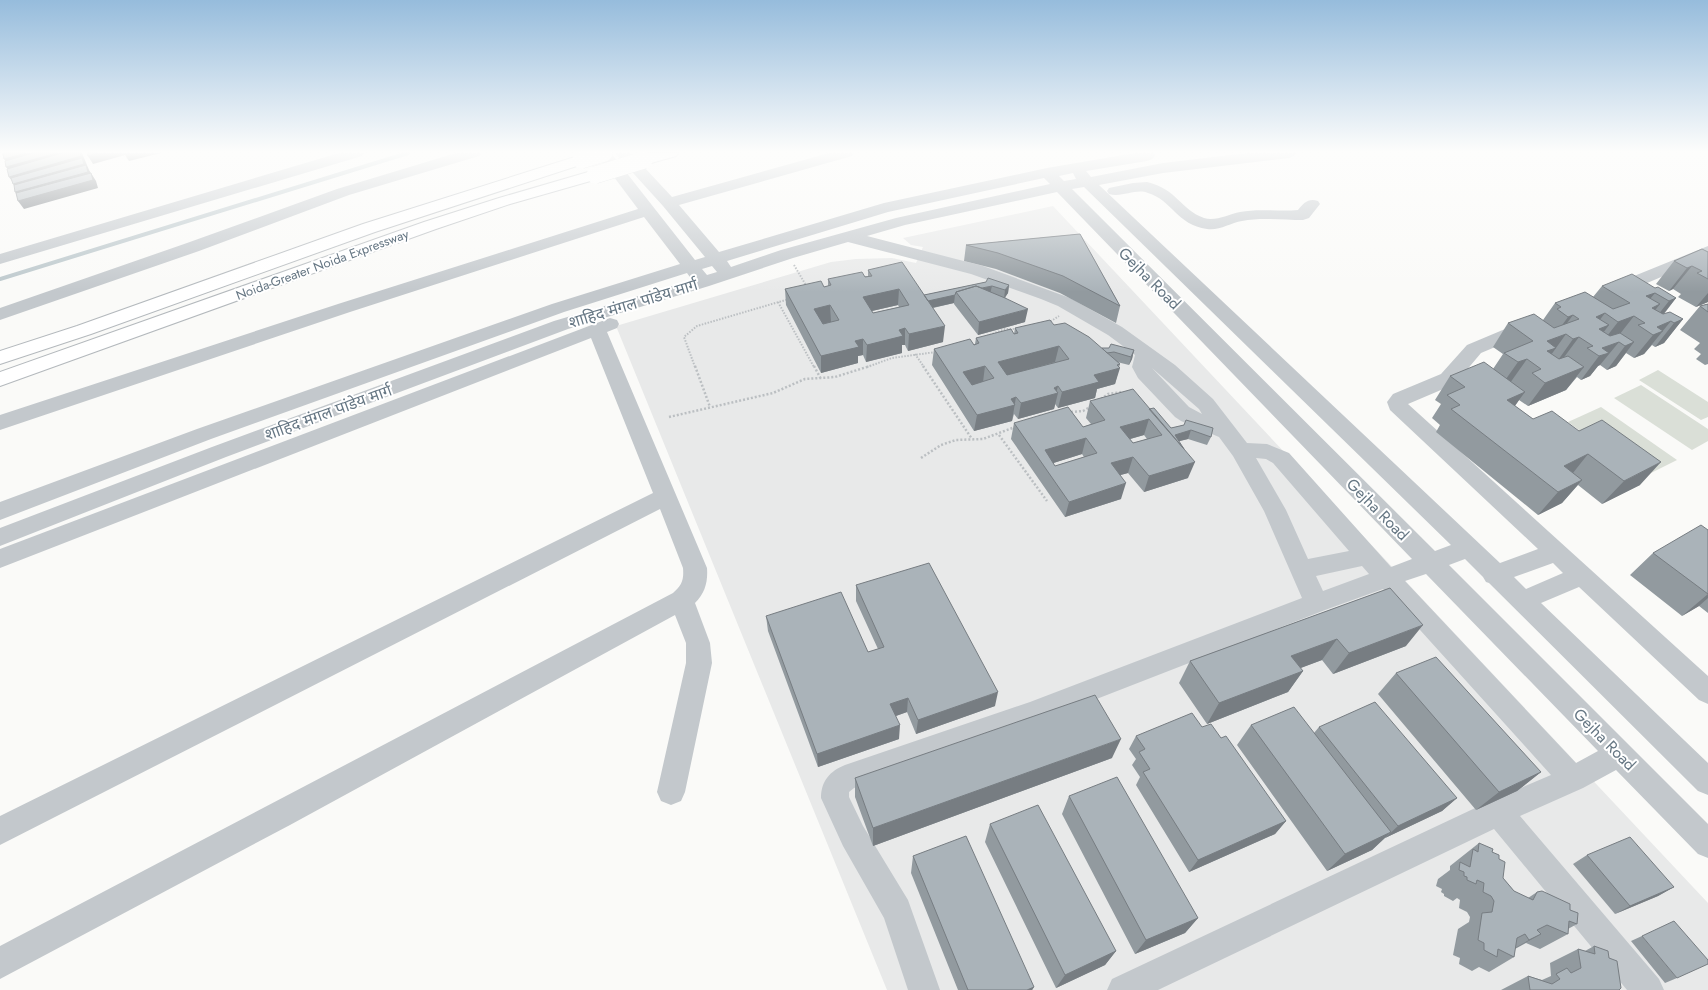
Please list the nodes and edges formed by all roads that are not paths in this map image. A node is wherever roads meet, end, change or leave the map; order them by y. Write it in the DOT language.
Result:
graph roads {
  1 [pos="154,199"];
  2 [pos="201,199"];
  3 [pos="323,199"];
  4 [pos="459,199"];
  5 [pos="511,199"];
  6 [pos="638,199"];
  7 [pos="665,199"];
  8 [pos="683,199"];
  9 [pos="937,199"];
  10 [pos="983,199"];
  11 [pos="1073,199"];
  12 [pos="1110,199"];
  13 [pos="1168,199"];
  14 [pos="669,203"];
  15 [pos="1312,204"];
  16 [pos="647,211"];
  17 [pos="849,236"];
  18 [pos="0,244"];
  19 [pos="1708,251"];
  20 [pos="0,259"];
  21 [pos="717,259"];
  22 [pos="691,267"];
  23 [pos="729,274"];
  24 [pos="703,282"];
  25 [pos="1037,291"];
  26 [pos="662,294"];
  27 [pos="1598,297"];
  28 [pos="0,314"];
  29 [pos="1540,322"];
  30 [pos="597,329"];
  31 [pos="1269,346"];
  32 [pos="1139,348"];
  33 [pos="0,358"];
  34 [pos="0,379"];
  35 [pos="0,423"];
  36 [pos="1227,432"];
  37 [pos="1241,451"];
  38 [pos="666,496"];
  39 [pos="0,511"];
  40 [pos="0,537"];
  41 [pos="1468,549"];
  42 [pos="1557,552"];
  43 [pos="1367,556"];
  44 [pos="0,559"];
  45 [pos="1430,562"];
  46 [pos="1302,570"];
  47 [pos="1506,571"];
  48 [pos="1583,575"];
  49 [pos="1386,577"];
  50 [pos="1532,596"];
  51 [pos="682,600"];
  52 [pos="1316,603"];
  53 [pos="1708,692"];
  54 [pos="1619,754"];
  55 [pos="1708,762"];
  56 [pos="1573,779"];
  57 [pos="1708,782"];
  58 [pos="671,792"];
  59 [pos="1498,812"];
  60 [pos="0,831"];
  61 [pos="1708,844"];
  62 [pos="0,964"];
  63 [pos="924,990"];
  64 [pos="1123,990"];
  65 [pos="1648,990"];
  1 -- 18 [label="street"];
  2 -- 20 [label="street"];
  3 -- 28 [label="street"];
  4 -- 33 [label="highway, Noida-Greater Noida Expressway, bridge"];
  5 -- 34 [label="highway, Noida-Greater Noida Expressway, bridge"];
  6 -- 16 [label="street"];
  7 -- 14 [label="street"];
  8 -- 14 [label="street"];
  9 -- 21 [label="street"];
  10 -- 17 [label="street, शाहिद मंगल पांडेय मार्ग"];
  11 -- 45 [label="street, Gejha Road"];
  12 -- 31 [label="street, Gejha Road"];
  13 -- 15 [label="street"];
  14 -- 21 [label="street"];
  16 -- 22 [label="street"];
  16 -- 35 [label="street"];
  17 -- 23 [label="street, शाहिद मंगल पांडेय मार्ग"];
  17 -- 25 [label="street"];
  19 -- 27 [label="street"];
  21 -- 22 [label="street"];
  21 -- 23 [label="street"];
  22 -- 24 [label="street"];
  22 -- 39 [label="street"];
  23 -- 24 [label="street, शाहिद मंगल पांडेय मार्ग"];
  24 -- 26 [label="street, शाहिद मंगल पांडेय मार्ग"];
  25 -- 32 [label="street"];
  25 -- 32 [label="street"];
  26 -- 30 [label="street"];
  26 -- 40 [label="street, शाहिद मंगल पांडेय मार्ग"];
  29 -- 42 [label="street"];
  30 -- 38 [label="street"];
  30 -- 44 [label="street"];
  31 -- 41 [label="street, Gejha Road"];
  31 -- 47 [label="street"];
  32 -- 36 [label="street"];
  32 -- 36 [label="street"];
  36 -- 37 [label="street"];
  37 -- 43 [label="street"];
  37 -- 46 [label="street"];
  38 -- 51 [label="street"];
  38 -- 60 [label="street"];
  41 -- 45 [label="street"];
  41 -- 47 [label="street, Gejha Road"];
  42 -- 47 [label="street"];
  42 -- 48 [label="street"];
  43 -- 46 [label="street"];
  43 -- 49 [label="street"];
  45 -- 49 [label="street"];
  45 -- 54 [label="street, Gejha Road"];
  46 -- 52 [label="street"];
  47 -- 50 [label="street, Gejha Road"];
  48 -- 50 [label="street"];
  48 -- 53 [label="street"];
  49 -- 52 [label="street"];
  49 -- 56 [label="street"];
  50 -- 55 [label="street"];
  50 -- 57 [label="street, Gejha Road"];
  51 -- 58 [label="street"];
  51 -- 62 [label="street"];
  52 -- 63 [label="street"];
  54 -- 56 [label="street"];
  54 -- 61 [label="street, Gejha Road"];
  56 -- 59 [label="street"];
  59 -- 64 [label="street"];
  59 -- 65 [label="street"];
}
